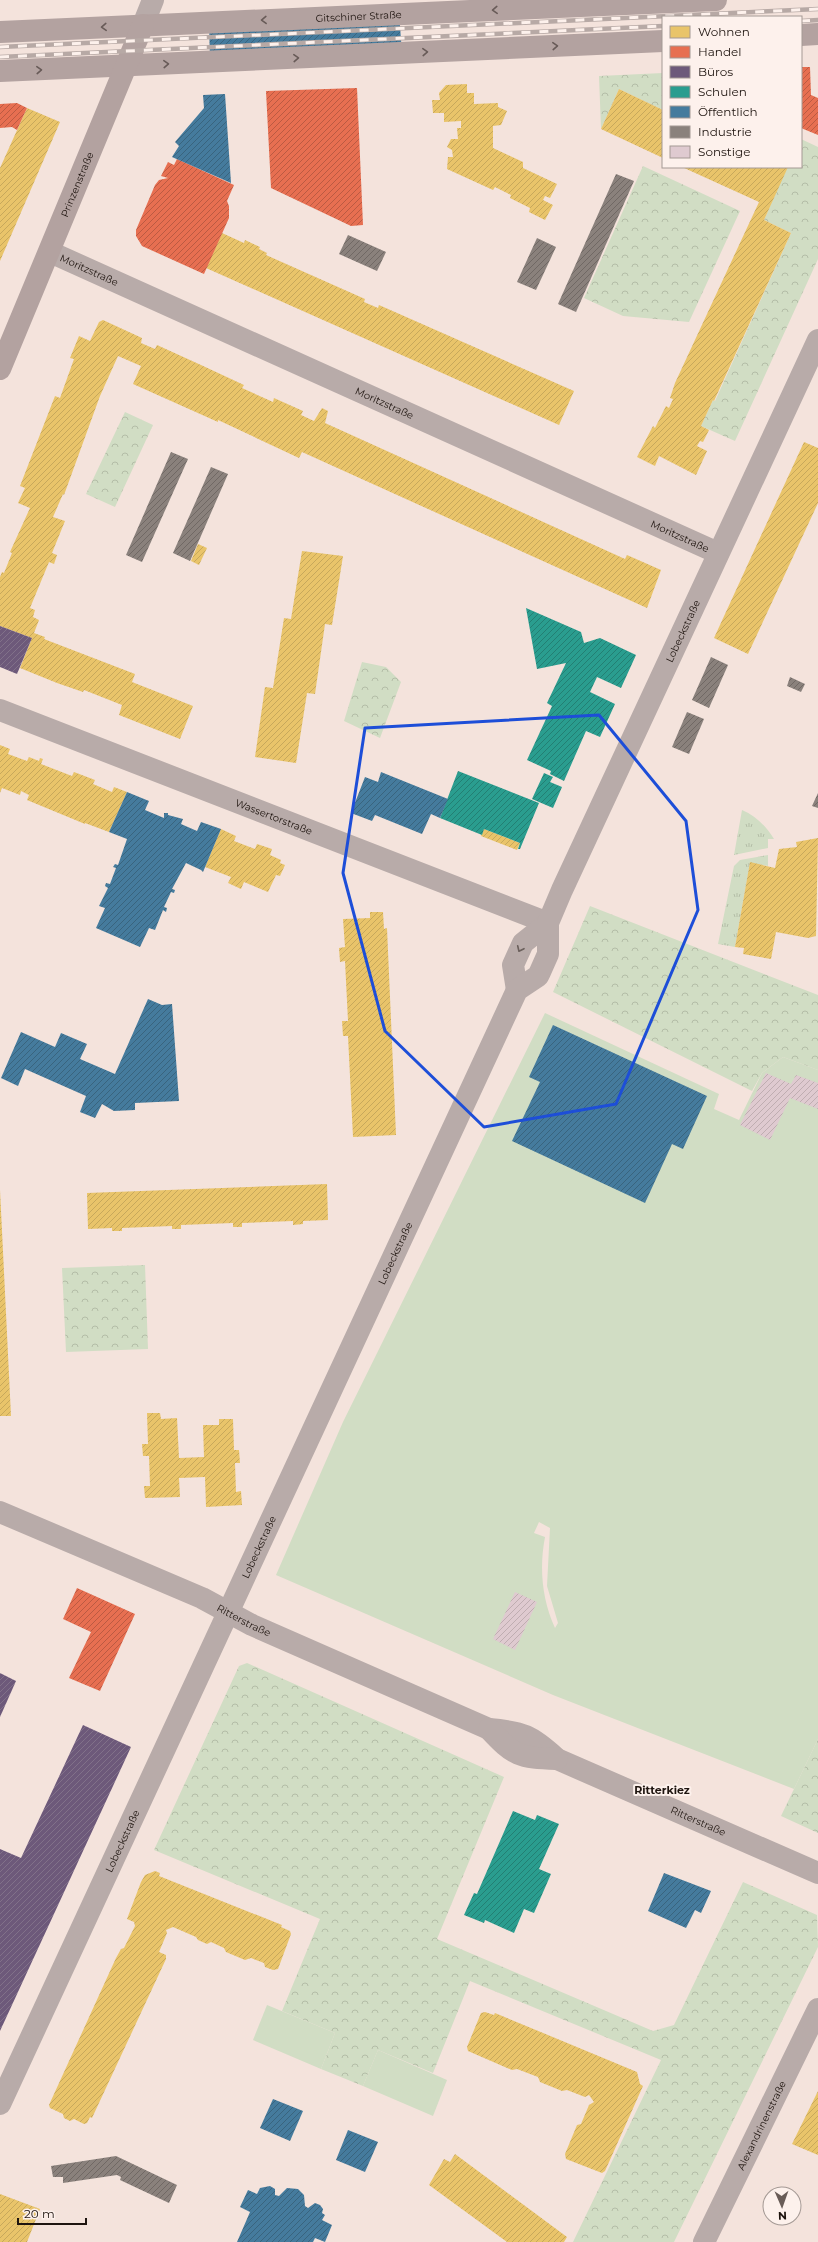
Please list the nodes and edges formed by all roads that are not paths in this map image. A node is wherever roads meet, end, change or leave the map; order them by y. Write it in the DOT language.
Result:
graph roads {
  1 [pos="153,0"];
  2 [pos="716,0"];
  3 [pos="143,25"];
  4 [pos="0,32"];
  5 [pos="818,34"];
  6 [pos="802,35"];
  7 [pos="662,41"];
  8 [pos="127,66"];
  9 [pos="0,71"];
  10 [pos="50,252"];
  11 [pos="818,340"];
  12 [pos="0,369"];
  13 [pos="718,553"];
  14 [pos="0,710"];
  15 [pos="548,923"];
  16 [pos="0,1512"];
  17 [pos="227,1611"];
  18 [pos="818,1873"];
  19 [pos="818,2009"];
  20 [pos="0,2104"];
  21 [pos="704,2242"];
  1 -- 3 [label="street, Prinzenstraße"];
  2 -- 3 [label="main road, Gitschiner Straße, one-way"];
  3 -- 4 [label="main road, Gitschiner Straße, one-way"];
  3 -- 8 [label="main road, Prinzenstraße"];
  5 -- 6 [label="main road"];
  8 -- 7 [label="main road, one-way"];
  9 -- 8 [label="main road, one-way"];
  8 -- 10 [label="main road, Prinzenstraße"];
  10 -- 12 [label="main road, Prinzenstraße"];
  10 -- 13 [label="street, Moritzstraße"];
  11 -- 13 [label="street, Lobeckstraße"];
  13 -- 15 [label="street, Lobeckstraße"];
  14 -- 15 [label="street, Wassertorstraße"];
  15 -- 17 [label="street, Lobeckstraße"];
  16 -- 17 [label="street, Ritterstraße"];
  17 -- 18 [label="street, Ritterstraße"];
  17 -- 20 [label="street, Lobeckstraße"];
  19 -- 21 [label="street, Alexandrinenstraße"];
}
